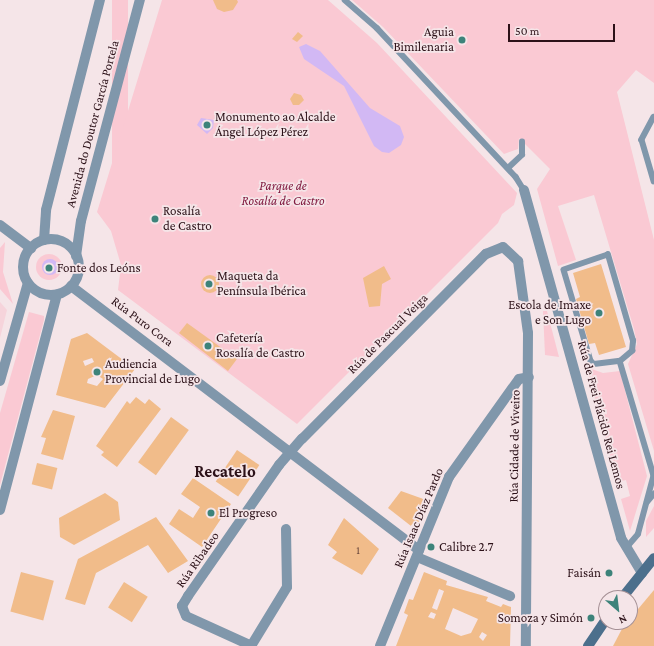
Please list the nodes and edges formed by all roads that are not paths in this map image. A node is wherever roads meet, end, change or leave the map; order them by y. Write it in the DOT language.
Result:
graph roads {
  1 [pos="100,0"];
  2 [pos="140,0"];
  3 [pos="344,0"];
  4 [pos="654,118"];
  5 [pos="522,142"];
  6 [pos="508,168"];
  7 [pos="654,181"];
  8 [pos="524,190"];
  9 [pos="0,225"];
  10 [pos="44,240"];
  11 [pos="31,248"];
  12 [pos="510,250"];
  13 [pos="76,256"];
  14 [pos="28,283"];
  15 [pos="71,286"];
  16 [pos="57,294"];
  17 [pos="620,361"];
  18 [pos="529,378"];
  19 [pos="0,381"];
  20 [pos="292,451"];
  21 [pos="654,475"];
  22 [pos="654,494"];
  23 [pos="646,502"];
  24 [pos="0,510"];
  25 [pos="286,529"];
  26 [pos="626,549"];
  27 [pos="418,553"];
  28 [pos="654,558"];
  29 [pos="642,573"];
  30 [pos="628,590"];
  31 [pos="510,596"];
  32 [pos="599,630"];
  33 [pos="252,646"];
  34 [pos="380,646"];
  35 [pos="526,646"];
  36 [pos="588,646"];
  1 -- 10 [label="street, Avenida do Doutor García Portela"];
  2 -- 13 [label="street, Avenida do Doutor García Portela"];
  3 -- 6 [label="lane"];
  4 -- 7 [label="lane"];
  5 -- 6 [label="lane"];
  6 -- 8 [label="lane"];
  8 -- 26 [label="street, Rúa de Frei Plácido Rei Lemos"];
  9 -- 11 [label="street"];
  10 -- 11 [label="street"];
  10 -- 13 [label="street"];
  11 -- 14 [label="street"];
  12 -- 18 [label="street, Rúa Cidade de Viveiro"];
  12 -- 20 [label="street, Rúa de Pascual Veiga"];
  13 -- 15 [label="street"];
  14 -- 16 [label="street"];
  14 -- 19 [label="street"];
  15 -- 16 [label="street"];
  15 -- 20 [label="street, Rúa Puro Cora"];
  16 -- 24 [label="street"];
  17 -- 17 [label="lane"];
  17 -- 21 [label="lane"];
  18 -- 27 [label="street, Rúa Isaac Díaz Pardo"];
  18 -- 35 [label="street, Rúa Cidade de Viveiro"];
  20 -- 27 [label="street, Rúa Puro Cora"];
  20 -- 33 [label="street, Rúa Ribadeo"];
  21 -- 23 [label="lane"];
  22 -- 23 [label="lane"];
  23 -- 26 [label="lane"];
  25 -- 33 [label="street"];
  26 -- 29 [label="street, Rúa de Frei Plácido Rei Lemos"];
  27 -- 31 [label="street, Rúa Puro Cora"];
  27 -- 34 [label="street, Rúa Isaac Díaz Pardo"];
  28 -- 29 [label="street"];
  29 -- 30 [label="street"];
  32 -- 36 [label="street"];
}
